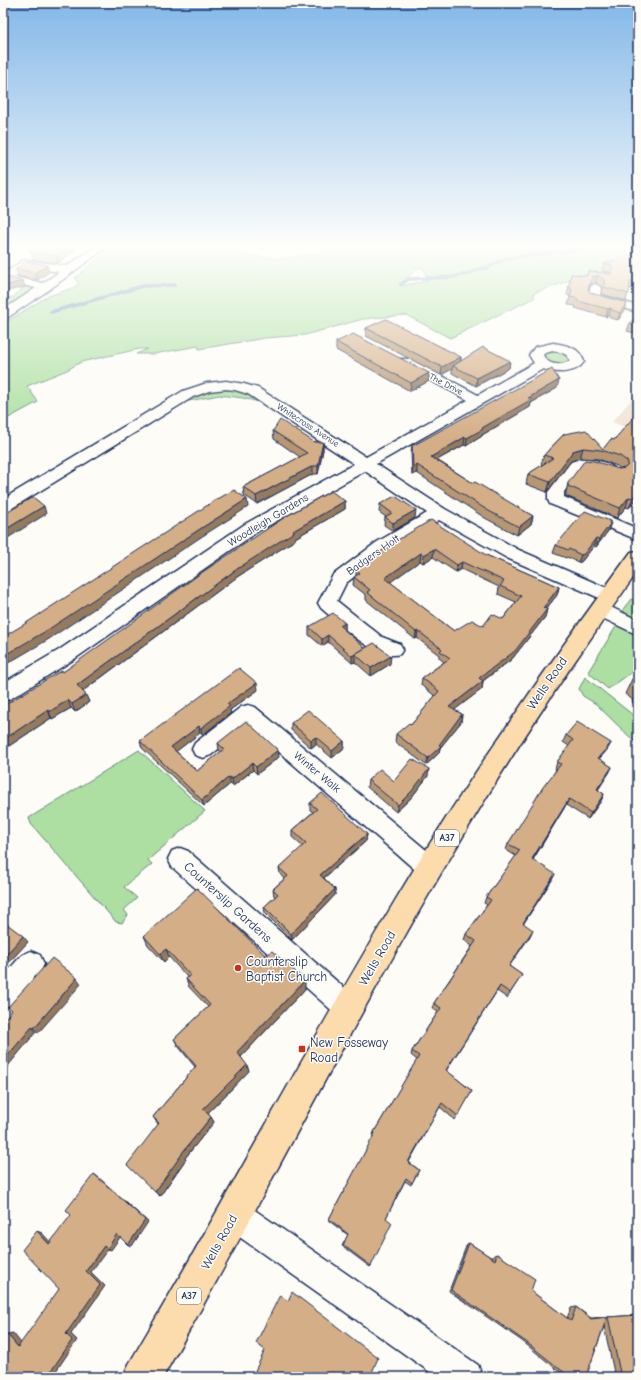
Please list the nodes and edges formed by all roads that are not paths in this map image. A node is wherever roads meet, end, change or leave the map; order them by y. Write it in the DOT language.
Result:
graph roads {
  1 [pos="393,356"];
  2 [pos="543,364"];
  3 [pos="478,400"];
  4 [pos="367,464"];
  5 [pos="616,473"];
  6 [pos="3,506"];
  7 [pos="439,513"];
  8 [pos="638,535"];
  9 [pos="638,557"];
  10 [pos="605,603"];
  11 [pos="638,628"];
  12 [pos="393,649"];
  13 [pos="3,693"];
  14 [pos="203,749"];
  15 [pos="180,859"];
  16 [pos="429,867"];
  17 [pos="31,964"];
  18 [pos="4,992"];
  19 [pos="348,1008"];
  20 [pos="234,1215"];
  21 [pos="142,1377"];
  22 [pos="466,1377"];
  1 -- 3 [label="street, The Drive"];
  2 -- 3 [label="street, Woodleigh Gardens"];
  3 -- 4 [label="street, Woodleigh Gardens"];
  4 -- 6 [label="street, Whitecross Avenue"];
  4 -- 7 [label="street, Whitecross Avenue"];
  4 -- 13 [label="street, Woodleigh Gardens"];
  5 -- 8 [label="street"];
  7 -- 10 [label="street, Whitecross Avenue"];
  7 -- 12 [label="street, Badgers Holt"];
  9 -- 10 [label="highway, Wells Road / A37"];
  10 -- 11 [label="street, Whitecross Avenue"];
  10 -- 16 [label="highway, Wells Road / A37"];
  14 -- 16 [label="street, Winter Walk"];
  15 -- 19 [label="street, Counterslip Gardens"];
  16 -- 19 [label="highway, Wells Road / A37"];
  17 -- 18 [label="street"];
  19 -- 20 [label="highway, Wells Road / A37"];
  20 -- 21 [label="highway, Wells Road / A37"];
  20 -- 22 [label="street"];
}
